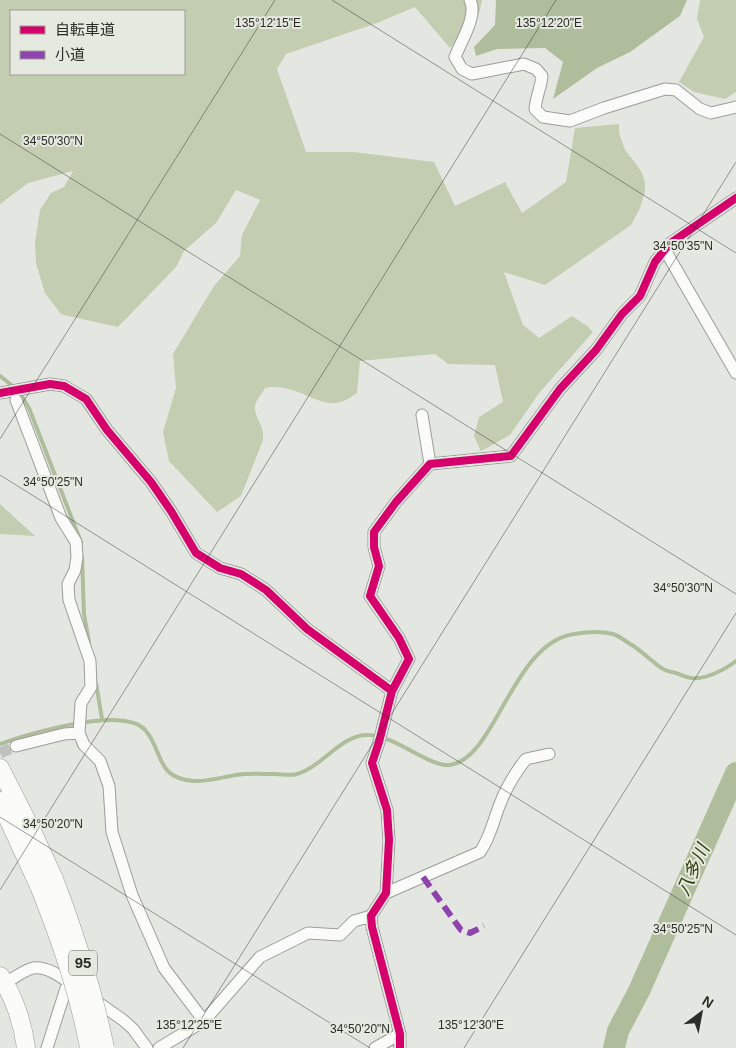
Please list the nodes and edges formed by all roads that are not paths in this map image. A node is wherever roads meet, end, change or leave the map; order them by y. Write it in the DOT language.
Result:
graph roads {
  1 [pos="470,0"];
  2 [pos="736,106"];
  3 [pos="736,198"];
  4 [pos="665,250"];
  5 [pos="736,373"];
  6 [pos="0,393"];
  7 [pos="16,400"];
  8 [pos="422,415"];
  9 [pos="430,464"];
  10 [pos="392,691"];
  11 [pos="79,732"];
  12 [pos="16,746"];
  13 [pos="549,754"];
  14 [pos="0,768"];
  15 [pos="0,801"];
  16 [pos="47,882"];
  17 [pos="386,893"];
  18 [pos="370,916"];
  19 [pos="2,980"];
  20 [pos="68,982"];
  21 [pos="204,1021"];
  22 [pos="400,1034"];
  23 [pos="26,1048"];
  24 [pos="47,1048"];
  25 [pos="89,1048"];
  26 [pos="105,1048"];
  27 [pos="147,1048"];
  28 [pos="158,1048"];
  29 [pos="374,1048"];
  30 [pos="400,1048"];
  1 -- 2 [label="street"];
  3 -- 4 [label="street"];
  4 -- 5 [label="street"];
  4 -- 9 [label="street"];
  6 -- 10 [label="street"];
  7 -- 11 [label="street"];
  8 -- 9 [label="street"];
  9 -- 10 [label="street"];
  10 -- 17 [label="street"];
  11 -- 12 [label="street"];
  11 -- 21 [label="street"];
  13 -- 17 [label="street"];
  14 -- 16 [label="main road, 95"];
  15 -- 16 [label="main road, 95"];
  16 -- 25 [label="main road, 95, bridge"];
  16 -- 26 [label="main road, 95, bridge"];
  17 -- 18 [label="street"];
  18 -- 21 [label="street"];
  18 -- 22 [label="street"];
  19 -- 20 [label="street"];
  19 -- 23 [label="main road"];
  20 -- 24 [label="street"];
  20 -- 27 [label="street"];
  21 -- 28 [label="street"];
  22 -- 29 [label="street"];
  22 -- 30 [label="street"];
}
